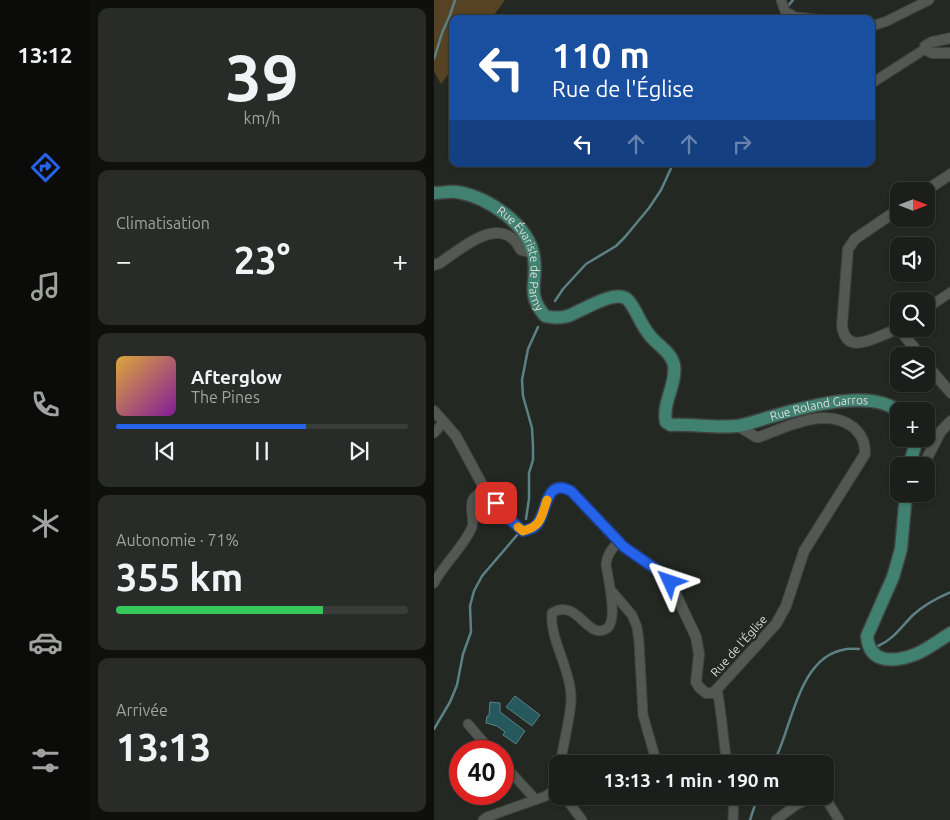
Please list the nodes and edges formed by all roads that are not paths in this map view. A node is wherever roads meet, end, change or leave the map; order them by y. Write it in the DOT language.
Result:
graph roads {
  1 [pos="781,0"];
  2 [pos="929,0"];
  3 [pos="791,15"];
  4 [pos="875,25"];
  5 [pos="950,38"];
  6 [pos="925,49"];
  7 [pos="950,53"];
  8 [pos="875,82"];
  9 [pos="950,174"];
  10 [pos="935,184"];
  11 [pos="434,193"];
  12 [pos="890,215"];
  13 [pos="533,253"];
  14 [pos="434,265"];
  15 [pos="950,292"];
  16 [pos="935,303"];
  17 [pos="890,331"];
  18 [pos="906,337"];
  19 [pos="914,347"];
  20 [pos="935,375"];
  21 [pos="950,393"];
  22 [pos="890,406"];
  23 [pos="434,411"];
  24 [pos="950,421"];
  25 [pos="444,422"];
  26 [pos="738,426"];
  27 [pos="434,433"];
  28 [pos="928,457"];
  29 [pos="484,488"];
  30 [pos="905,502"];
  31 [pos="619,542"];
  32 [pos="434,583"];
  33 [pos="610,589"];
  34 [pos="950,633"];
  35 [pos="716,689"];
  36 [pos="468,724"];
  37 [pos="482,740"];
  38 [pos="561,755"];
  39 [pos="654,755"];
  40 [pos="726,755"];
  41 [pos="514,776"];
  42 [pos="549,794"];
  43 [pos="536,800"];
  44 [pos="571,805"];
  45 [pos="734,805"];
  46 [pos="796,805"];
  47 [pos="830,805"];
  48 [pos="483,820"];
  49 [pos="582,820"];
  50 [pos="733,820"];
  51 [pos="776,820"];
  52 [pos="839,820"];
  1 -- 3 [label="street"];
  2 -- 4 [label="street"];
  5 -- 6 [label="street"];
  6 -- 7 [label="street"];
  6 -- 8 [label="street"];
  9 -- 10 [label="street"];
  11 -- 13 [label="main road, Rue Évariste de Parny"];
  12 -- 17 [label="street"];
  13 -- 14 [label="street"];
  13 -- 26 [label="main road, Rue Évariste de Parny"];
  15 -- 16 [label="street"];
  18 -- 19 [label="street"];
  20 -- 21 [label="street"];
  22 -- 26 [label="main road, Rue Roland Garros"];
  23 -- 25 [label="street, Rue de l'Église"];
  24 -- 28 [label="street"];
  25 -- 27 [label="street"];
  25 -- 29 [label="street, Rue de l'Église"];
  26 -- 35 [label="street, Rue de l'Église"];
  29 -- 31 [label="street, Rue de l'Église"];
  29 -- 32 [label="street"];
  30 -- 34 [label="main road"];
  31 -- 33 [label="street"];
  31 -- 35 [label="street, Rue de l'Église"];
  33 -- 38 [label="street"];
  33 -- 39 [label="street"];
  35 -- 40 [label="street"];
  36 -- 37 [label="street"];
  41 -- 43 [label="street"];
  42 -- 43 [label="street"];
  43 -- 48 [label="street"];
  44 -- 49 [label="street"];
  45 -- 50 [label="street"];
  46 -- 51 [label="street"];
  47 -- 52 [label="street"];
}
